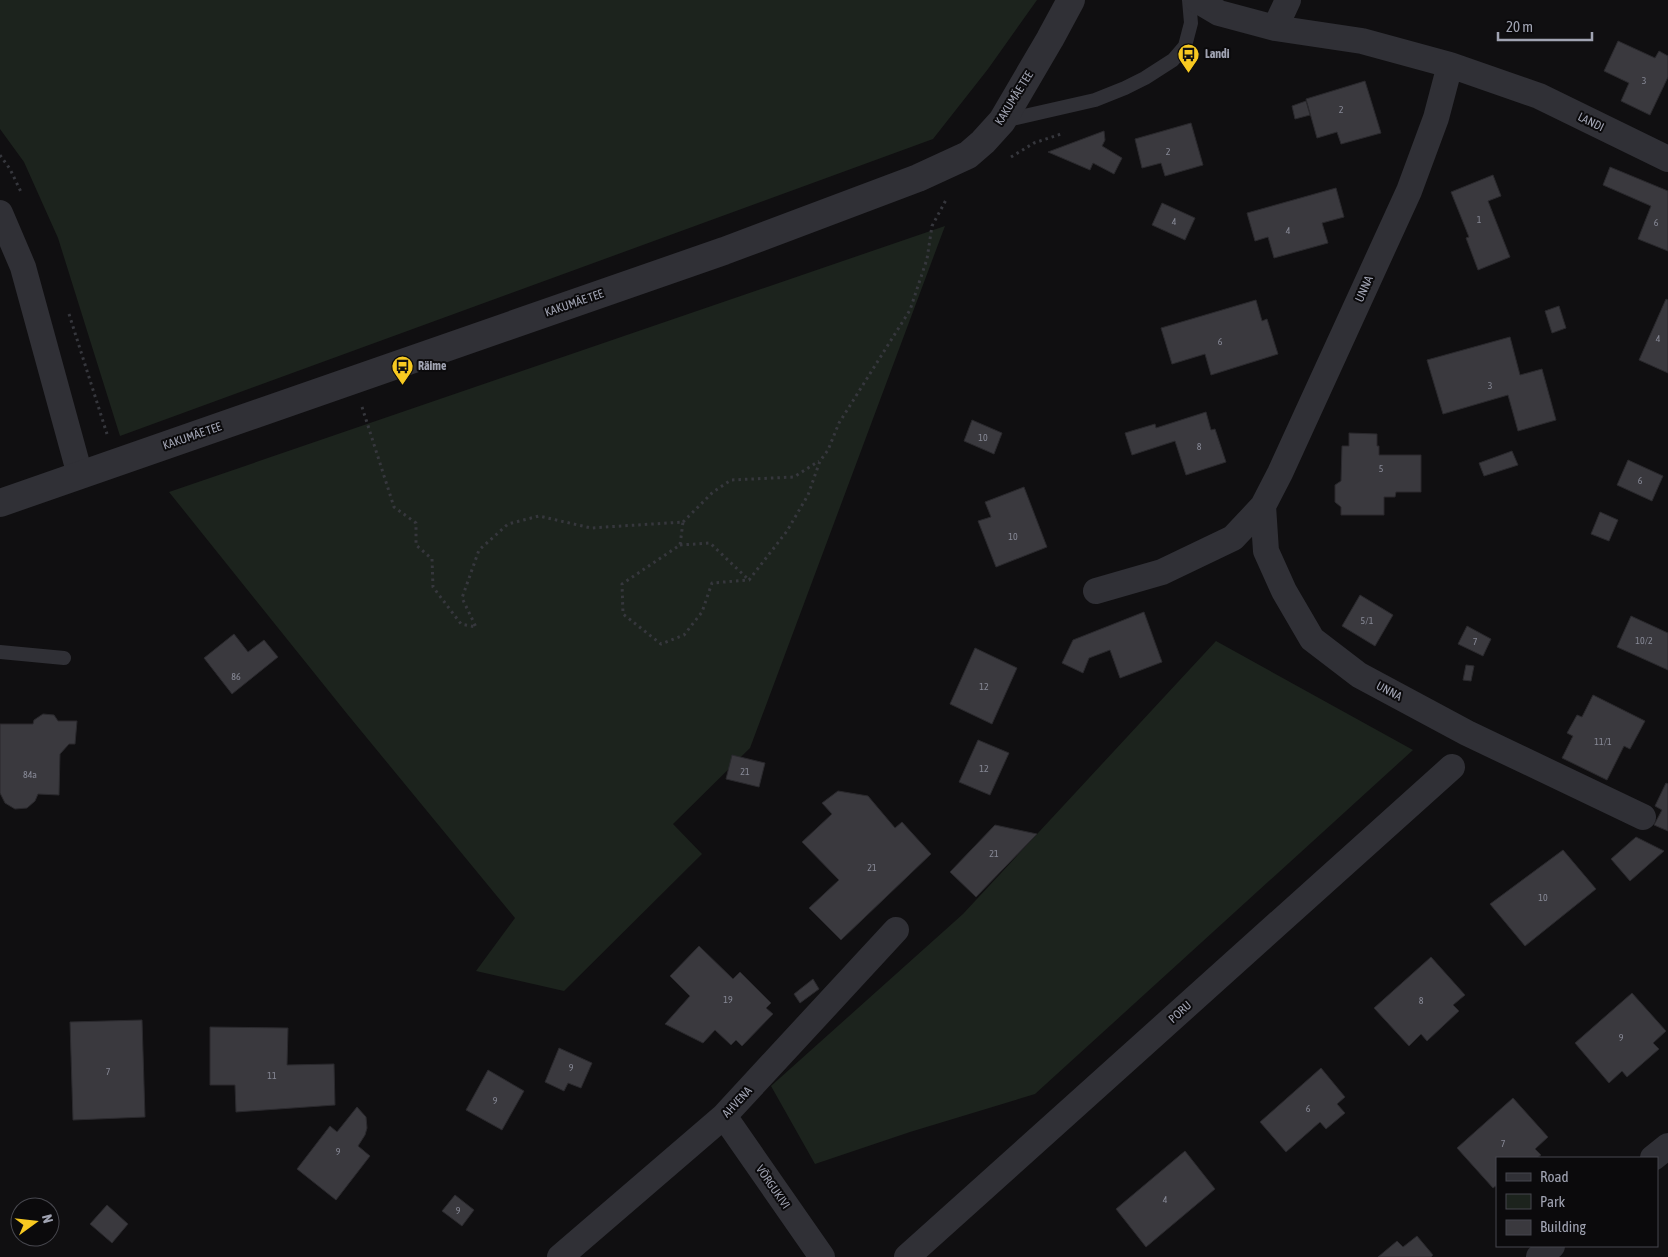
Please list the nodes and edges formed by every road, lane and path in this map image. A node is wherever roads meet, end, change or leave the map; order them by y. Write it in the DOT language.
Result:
graph roads {
  1 [pos="1071,0"];
  2 [pos="1189,0"];
  3 [pos="1196,0"];
  4 [pos="1288,0"];
  5 [pos="1275,28"];
  6 [pos="1450,65"];
  7 [pos="1002,121"];
  8 [pos="1668,159"];
  9 [pos="948,196"];
  10 [pos="0,213"];
  11 [pos="360,400"];
  12 [pos="820,461"];
  13 [pos="80,475"];
  14 [pos="0,504"];
  15 [pos="1263,506"];
  16 [pos="683,522"];
  17 [pos="680,545"];
  18 [pos="749,580"];
  19 [pos="1096,591"];
  20 [pos="0,652"];
  21 [pos="64,658"];
  22 [pos="1452,767"];
  23 [pos="1643,817"];
  24 [pos="896,930"];
  25 [pos="724,1116"];
  26 [pos="1668,1146"];
  27 [pos="1655,1157"];
  28 [pos="1551,1247"];
  29 [pos="560,1257"];
  30 [pos="822,1257"];
  31 [pos="907,1257"];
  32 [pos="1539,1257"];
  1 -- 7 [label="street, KAKUMÄE TEE"];
  2 -- 7 [label="lane"];
  3 -- 5 [label="street, LANDI"];
  4 -- 5 [label="street"];
  5 -- 6 [label="street, LANDI"];
  6 -- 8 [label="street, LANDI"];
  6 -- 15 [label="street, UNNA"];
  7 -- 13 [label="street, KAKUMÄE TEE"];
  9 -- 12 [label="path"];
  10 -- 13 [label="street"];
  11 -- 16 [label="path"];
  12 -- 16 [label="path"];
  12 -- 18 [label="path"];
  13 -- 14 [label="street, KAKUMÄE TEE"];
  15 -- 19 [label="street, UNNA"];
  15 -- 23 [label="street, UNNA"];
  16 -- 17 [label="path"];
  17 -- 18 [label="path"];
  17 -- 18 [label="path"];
  20 -- 21 [label="lane"];
  22 -- 31 [label="street, PORU"];
  24 -- 25 [label="street, AHVENA"];
  25 -- 29 [label="street, AHVENA"];
  25 -- 30 [label="street, VÕRGUKIVI"];
  26 -- 27 [label="street"];
  28 -- 32 [label="street"];
}
